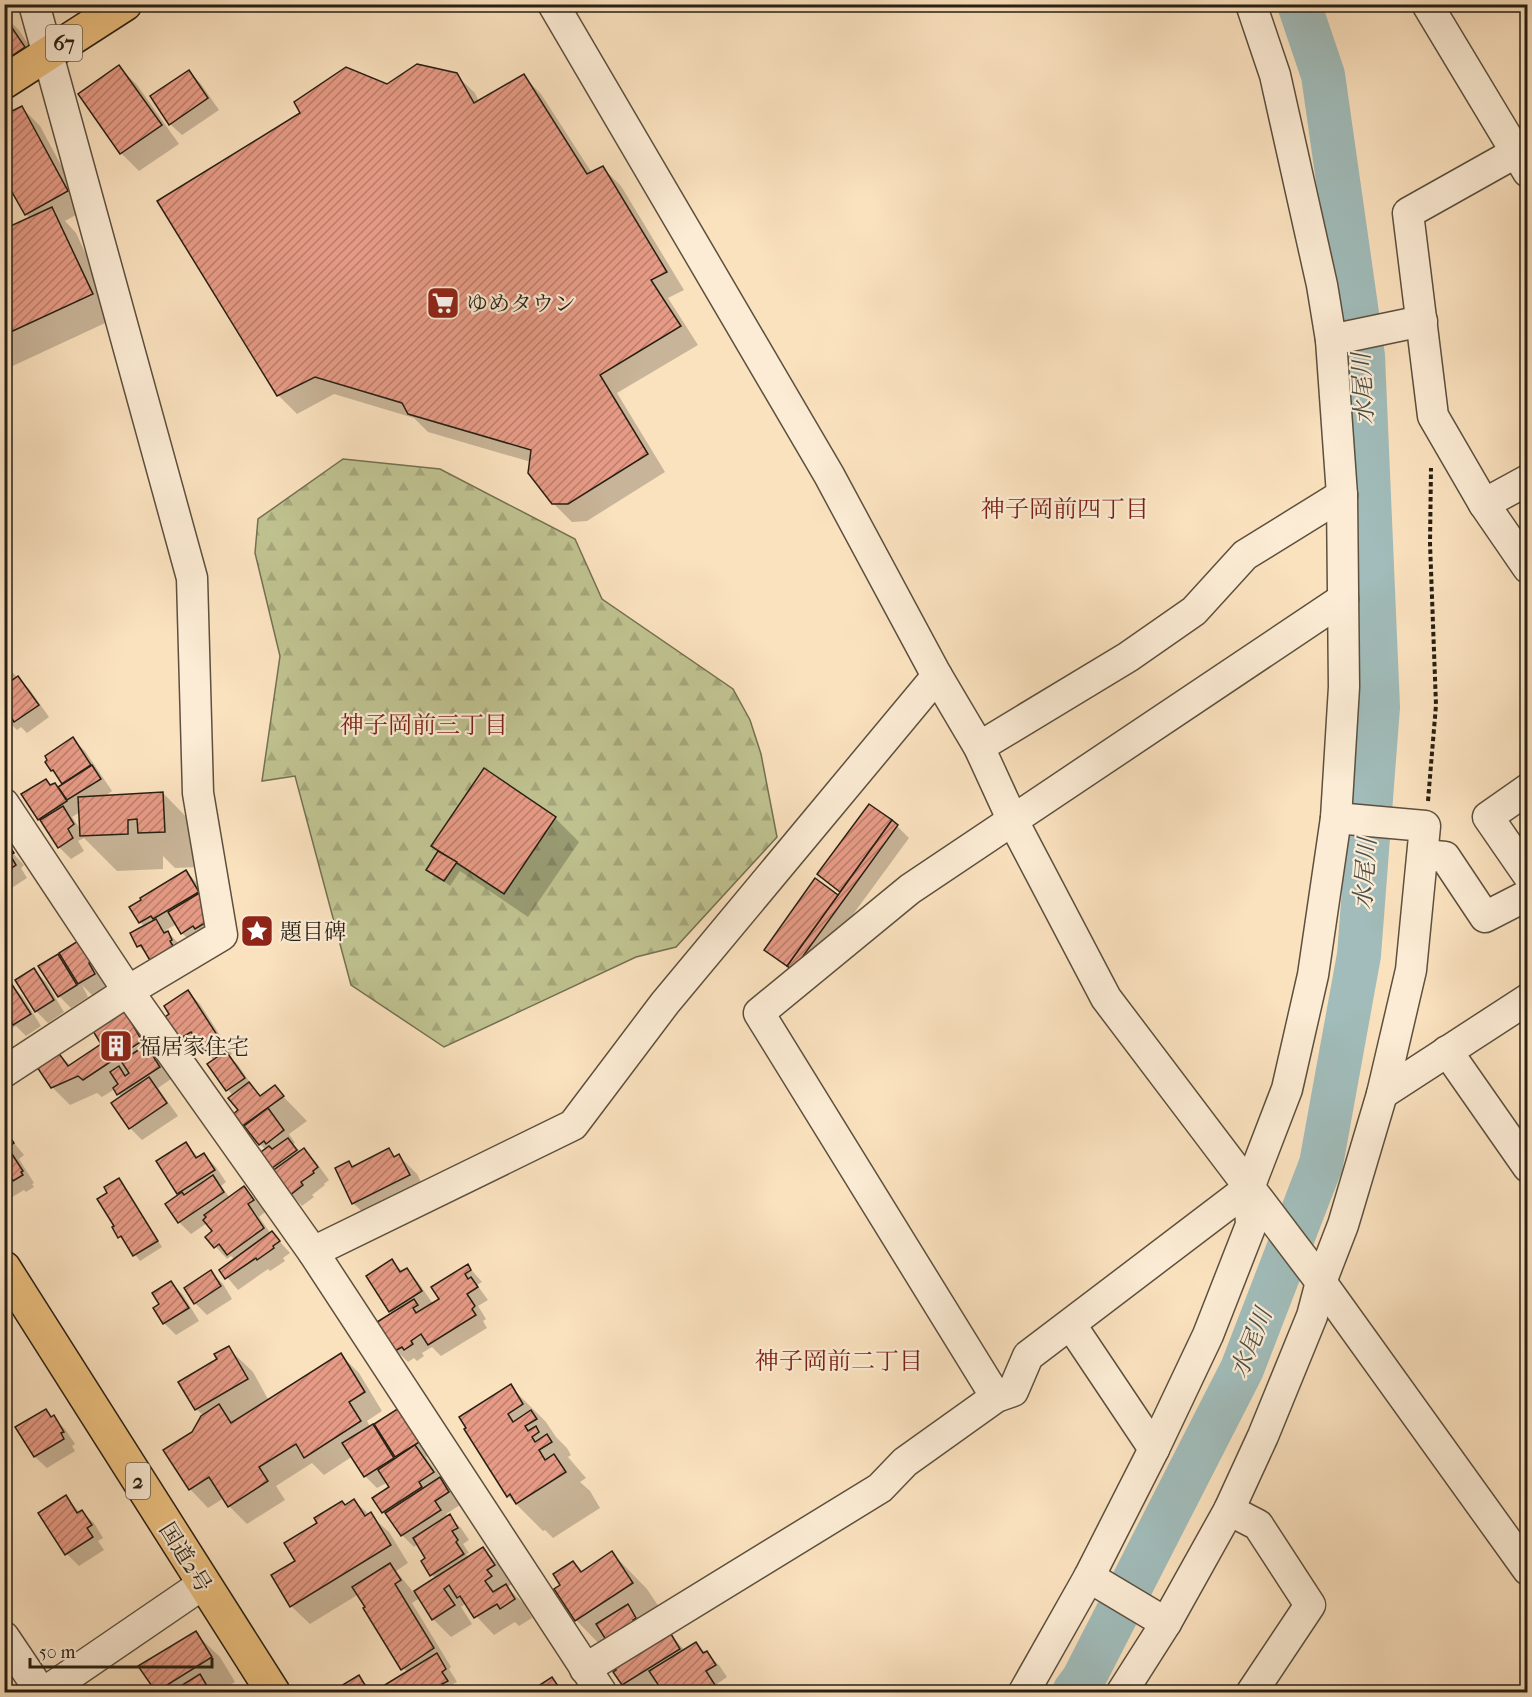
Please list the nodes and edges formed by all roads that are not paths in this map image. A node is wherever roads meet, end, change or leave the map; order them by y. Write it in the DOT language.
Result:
graph roads {
  1 [pos="34,4"];
  2 [pos="124,4"];
  3 [pos="554,4"];
  4 [pos="1251,4"];
  5 [pos="1439,9"];
  6 [pos="47,54"];
  7 [pos="4,82"];
  8 [pos="1521,163"];
  9 [pos="1422,321"];
  10 [pos="1331,340"];
  11 [pos="1527,480"];
  12 [pos="1342,495"];
  13 [pos="1484,504"];
  14 [pos="1527,568"];
  15 [pos="1342,599"];
  16 [pos="937,676"];
  17 [pos="979,747"];
  18 [pos="1527,789"];
  19 [pos="4,804"];
  20 [pos="1336,818"];
  21 [pos="1013,821"];
  22 [pos="1425,841"];
  23 [pos="1527,875"];
  24 [pos="1527,895"];
  25 [pos="128,991"];
  26 [pos="1527,999"];
  27 [pos="1447,1051"];
  28 [pos="4,1072"];
  29 [pos="1382,1094"];
  30 [pos="1527,1167"];
  31 [pos="1249,1188"];
  32 [pos="313,1252"];
  33 [pos="4,1268"];
  34 [pos="1321,1282"];
  35 [pos="1071,1325"];
  36 [pos="996,1396"];
  37 [pos="1155,1449"];
  38 [pos="1229,1510"];
  39 [pos="1527,1570"];
  40 [pos="1089,1577"];
  41 [pos="203,1584"];
  42 [pos="1166,1623"];
  43 [pos="4,1637"];
  44 [pos="593,1681"];
  45 [pos="43,1692"];
  46 [pos="273,1692"];
  47 [pos="1024,1692"];
  48 [pos="1122,1692"];
  49 [pos="1252,1692"];
  1 -- 6 [label="street"];
  2 -- 6 [label="main road, 67"];
  3 -- 16 [label="street"];
  4 -- 10 [label="street"];
  5 -- 8 [label="street"];
  6 -- 7 [label="main road, 67"];
  6 -- 25 [label="street"];
  8 -- 9 [label="street"];
  9 -- 10 [label="street"];
  9 -- 13 [label="street"];
  10 -- 12 [label="street"];
  11 -- 13 [label="street"];
  12 -- 15 [label="street"];
  12 -- 17 [label="street"];
  13 -- 14 [label="street"];
  15 -- 20 [label="street"];
  15 -- 21 [label="street"];
  16 -- 17 [label="street"];
  16 -- 32 [label="street"];
  17 -- 21 [label="street"];
  18 -- 23 [label="street"];
  19 -- 25 [label="street"];
  20 -- 22 [label="street"];
  20 -- 31 [label="street"];
  21 -- 31 [label="street"];
  21 -- 36 [label="street"];
  22 -- 24 [label="street"];
  22 -- 29 [label="street"];
  25 -- 28 [label="street"];
  25 -- 32 [label="street"];
  26 -- 27 [label="street"];
  27 -- 29 [label="street"];
  27 -- 30 [label="street"];
  29 -- 34 [label="street"];
  31 -- 34 [label="street"];
  31 -- 35 [label="street"];
  31 -- 37 [label="street"];
  32 -- 44 [label="street"];
  33 -- 41 [label="main road, 国道2号 / 2"];
  34 -- 38 [label="street"];
  34 -- 39 [label="street"];
  35 -- 36 [label="street"];
  35 -- 37 [label="street"];
  36 -- 44 [label="street"];
  37 -- 40 [label="street"];
  38 -- 42 [label="street"];
  38 -- 49 [label="street"];
  40 -- 42 [label="street"];
  40 -- 47 [label="street"];
  41 -- 45 [label="street"];
  41 -- 46 [label="main road, 国道2号 / 2"];
  42 -- 48 [label="street"];
  43 -- 45 [label="street"];
}
